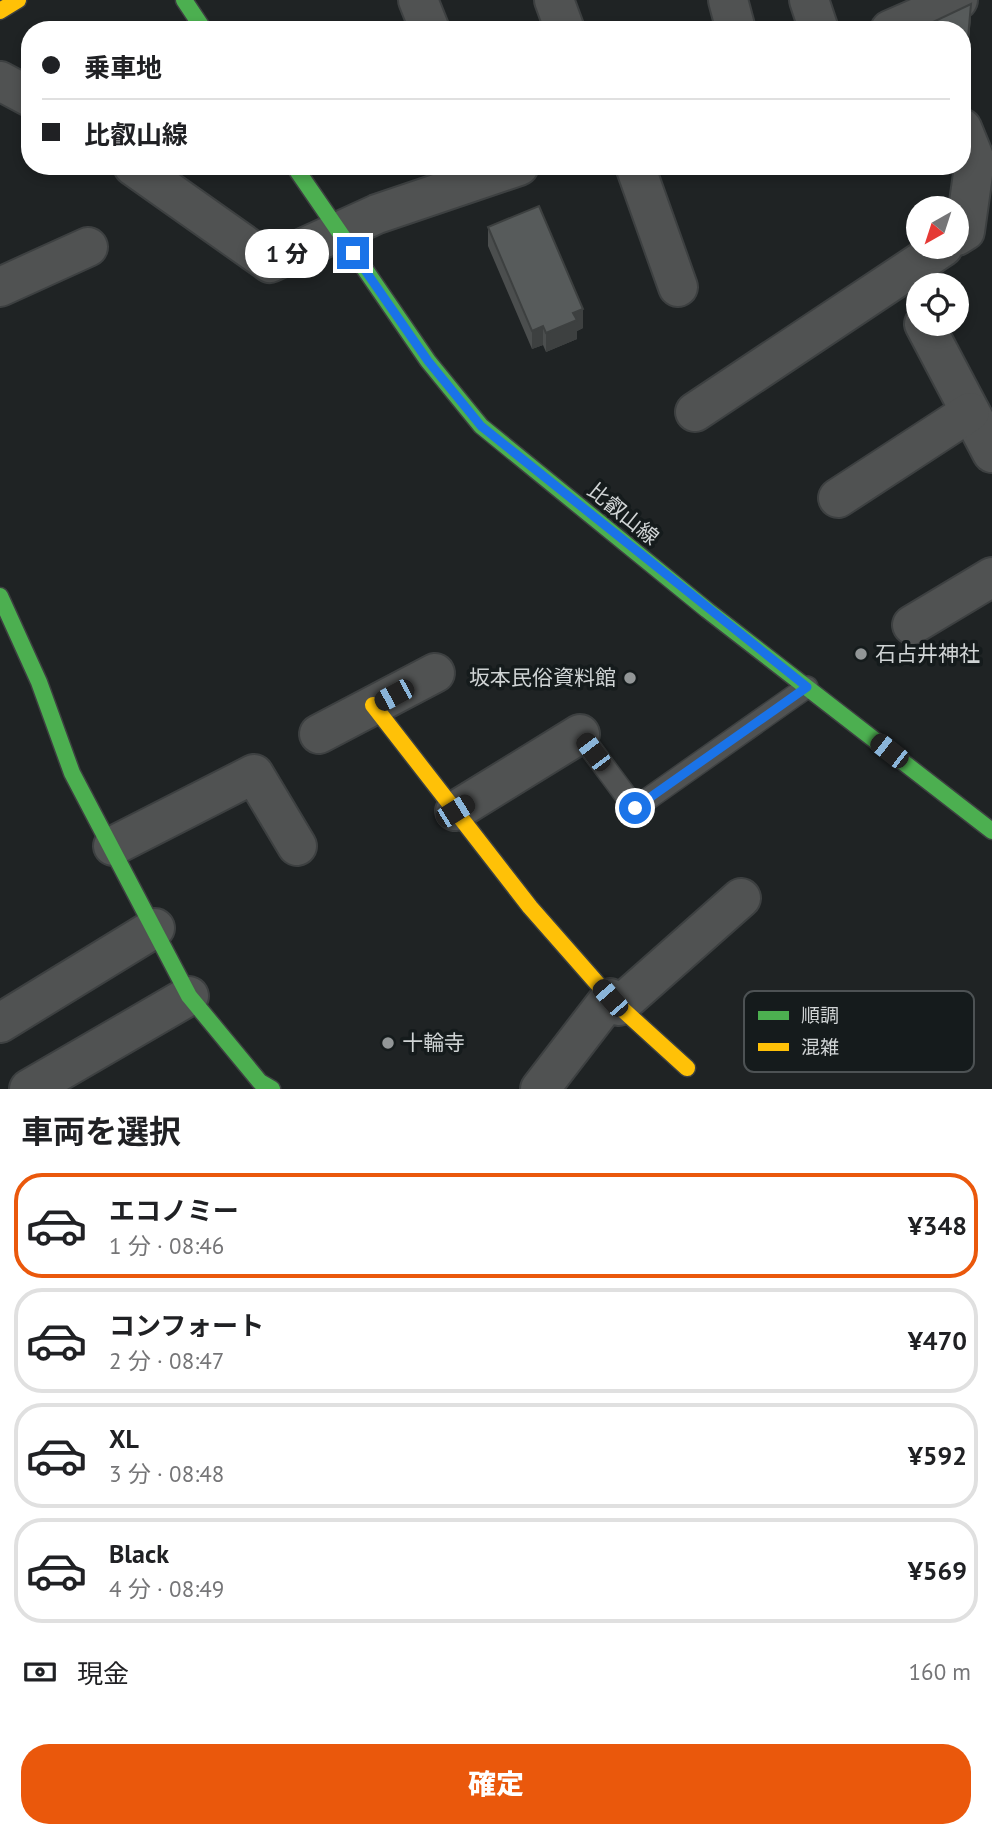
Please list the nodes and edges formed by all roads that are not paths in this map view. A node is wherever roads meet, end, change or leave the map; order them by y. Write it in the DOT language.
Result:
graph roads {
  1 [pos="18,0"];
  2 [pos="184,0"];
  3 [pos="418,0"];
  4 [pos="554,0"];
  5 [pos="728,0"];
  6 [pos="809,0"];
  7 [pos="958,0"];
  8 [pos="0,11"];
  9 [pos="198,21"];
  10 [pos="426,21"];
  11 [pos="562,21"];
  12 [pos="734,21"];
  13 [pos="816,21"];
  14 [pos="919,21"];
  15 [pos="0,81"];
  16 [pos="21,92"];
  17 [pos="971,150"];
  18 [pos="146,175"];
  19 [pos="300,175"];
  20 [pos="483,175"];
  21 [pos="638,175"];
  22 [pos="970,196"];
  23 [pos="338,232"];
  24 [pos="88,247"];
  25 [pos="926,259"];
  26 [pos="900,278"];
  27 [pos="0,287"];
  28 [pos="678,287"];
  29 [pos="906,289"];
  30 [pos="930,336"];
  31 [pos="695,412"];
  32 [pos="970,412"];
  33 [pos="992,453"];
  34 [pos="838,498"];
  35 [pos="992,578"];
  36 [pos="1,601"];
  37 [pos="912,625"];
  38 [pos="435,673"];
  39 [pos="807,687"];
  40 [pos="373,705"];
  41 [pos="319,734"];
  42 [pos="580,734"];
  43 [pos="455,811"];
  44 [pos="992,831"];
  45 [pos="113,846"];
  46 [pos="297,846"];
  47 [pos="741,898"];
  48 [pos="155,928"];
  49 [pos="189,996"];
  50 [pos="615,1002"];
  51 [pos="0,1023"];
  52 [pos="687,1068"];
  53 [pos="29,1089"];
  54 [pos="272,1089"];
  55 [pos="540,1089"];
  1 -- 8 [label="street"];
  2 -- 9 [label="street"];
  3 -- 10 [label="street"];
  4 -- 11 [label="street"];
  5 -- 12 [label="street"];
  6 -- 13 [label="street"];
  7 -- 14 [label="street"];
  15 -- 16 [label="street"];
  17 -- 22 [label="street"];
  18 -- 23 [label="street"];
  19 -- 23 [label="street, 比叡山線"];
  20 -- 23 [label="street"];
  21 -- 28 [label="street"];
  23 -- 39 [label="street, 比叡山線"];
  24 -- 27 [label="street"];
  25 -- 26 [label="street"];
  26 -- 29 [label="street"];
  26 -- 31 [label="street"];
  30 -- 32 [label="street"];
  32 -- 33 [label="street"];
  32 -- 34 [label="street"];
  35 -- 37 [label="street"];
  36 -- 45 [label="street"];
  38 -- 40 [label="street"];
  39 -- 42 [label="lane"];
  39 -- 44 [label="street, 比叡山線"];
  40 -- 41 [label="street"];
  40 -- 43 [label="street"];
  42 -- 43 [label="street"];
  43 -- 50 [label="street"];
  45 -- 46 [label="street"];
  45 -- 48 [label="street"];
  47 -- 50 [label="street"];
  48 -- 49 [label="street"];
  48 -- 51 [label="street"];
  49 -- 53 [label="street"];
  49 -- 54 [label="street"];
  50 -- 52 [label="street"];
  50 -- 55 [label="street"];
}
